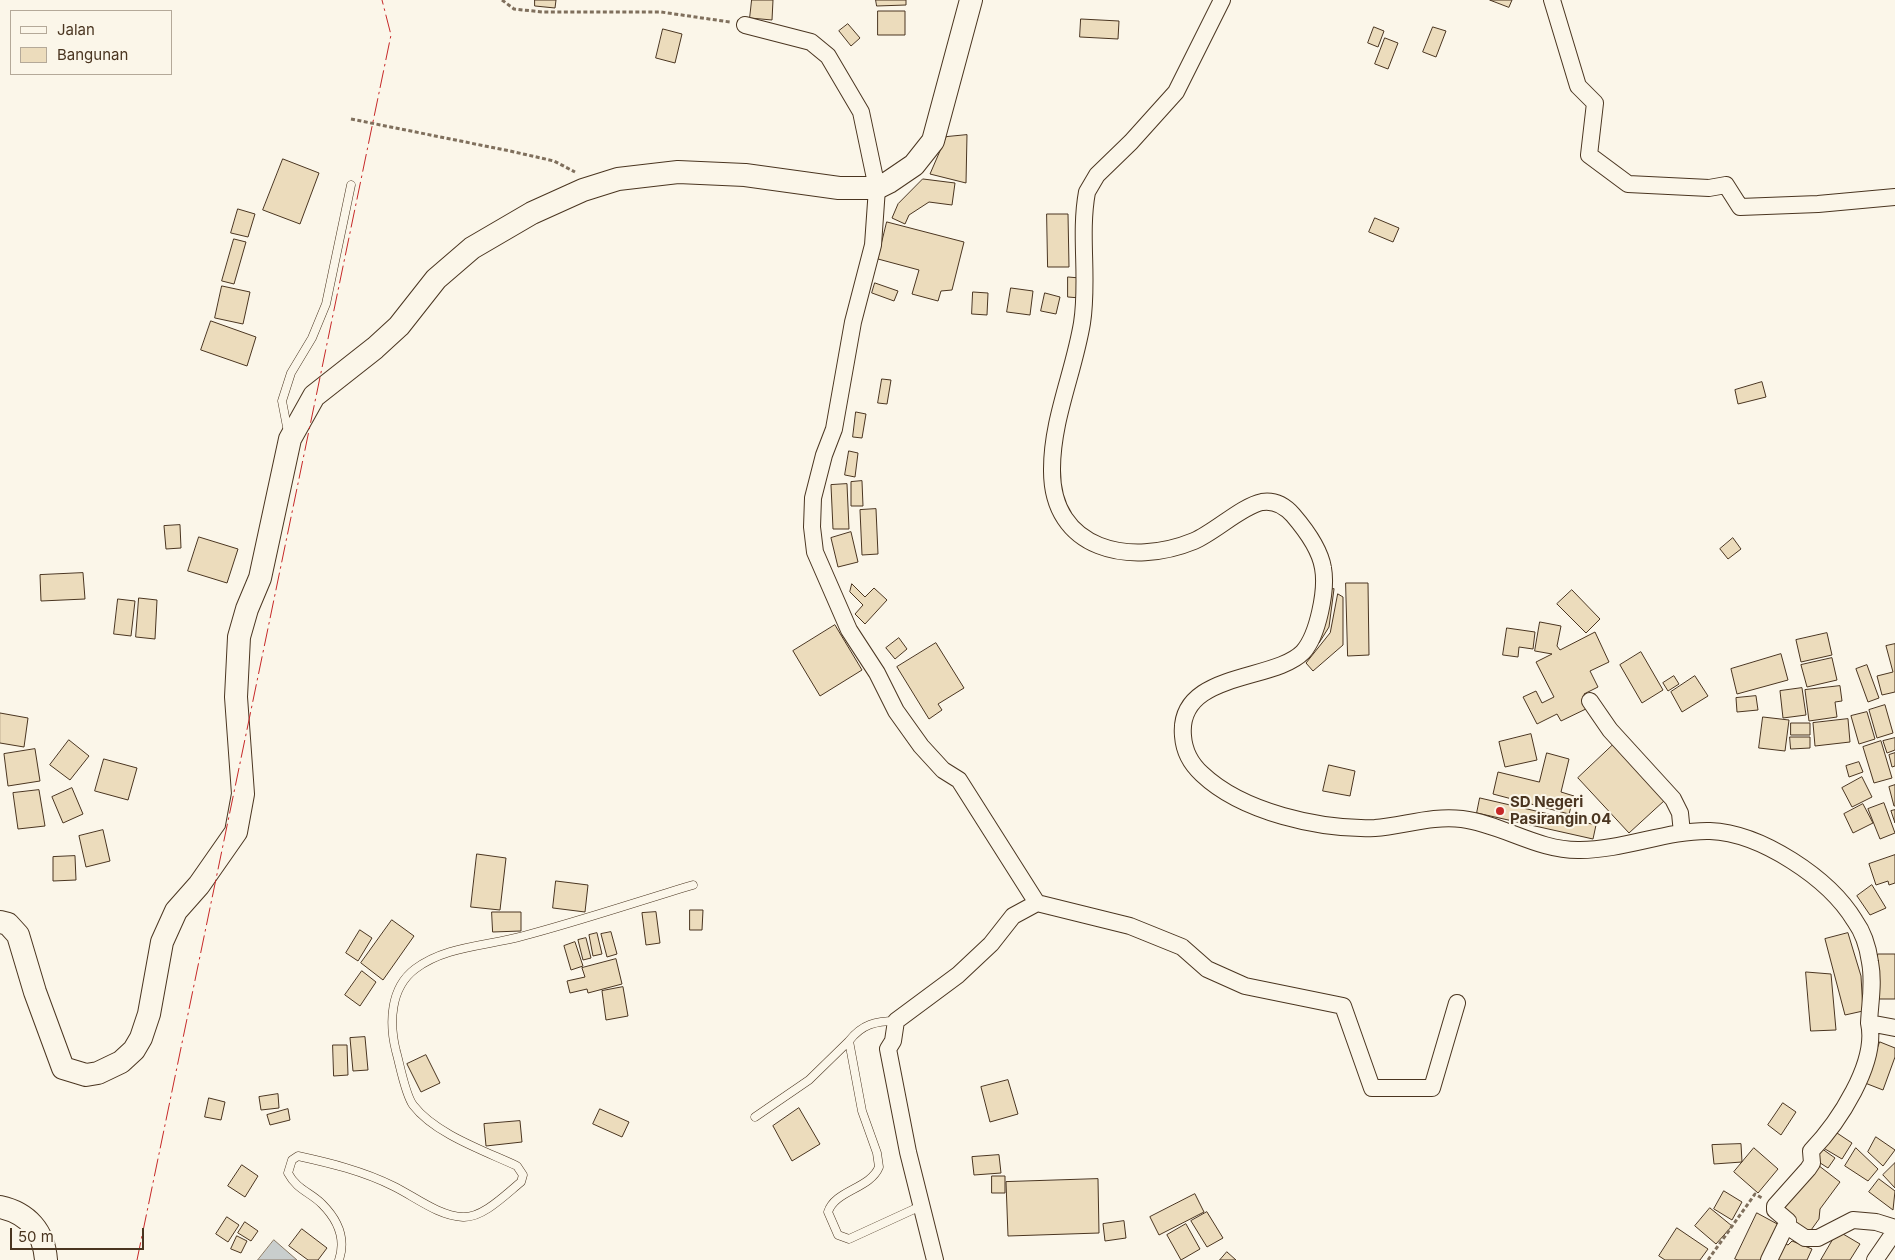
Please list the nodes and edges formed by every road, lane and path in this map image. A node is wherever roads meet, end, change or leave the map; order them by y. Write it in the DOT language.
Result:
graph roads {
  1 [pos="502,0"];
  2 [pos="971,0"];
  3 [pos="1222,0"];
  4 [pos="1552,0"];
  5 [pos="745,25"];
  6 [pos="352,119"];
  7 [pos="351,185"];
  8 [pos="877,188"];
  9 [pos="582,190"];
  10 [pos="1895,196"];
  11 [pos="290,439"];
  12 [pos="1590,701"];
  13 [pos="1682,833"];
  14 [pos="693,885"];
  15 [pos="1037,903"];
  16 [pos="0,922"];
  17 [pos="1457,1003"];
  18 [pos="896,1021"];
  19 [pos="1869,1023"];
  20 [pos="1895,1028"];
  21 [pos="849,1041"];
  22 [pos="755,1117"];
  23 [pos="921,1206"];
  24 [pos="1774,1206"];
  25 [pos="0,1207"];
  26 [pos="1787,1226"];
  27 [pos="1895,1229"];
  28 [pos="46,1260"];
  29 [pos="339,1260"];
  30 [pos="935,1260"];
  31 [pos="1708,1260"];
  32 [pos="1769,1260"];
  33 [pos="1875,1260"];
  1 -- 5 [label="path"];
  2 -- 8 [label="street"];
  3 -- 13 [label="street"];
  4 -- 10 [label="street"];
  5 -- 8 [label="street"];
  6 -- 9 [label="path"];
  7 -- 11 [label="lane"];
  8 -- 9 [label="street"];
  8 -- 15 [label="street"];
  9 -- 11 [label="street"];
  11 -- 16 [label="street"];
  12 -- 13 [label="street"];
  13 -- 19 [label="street"];
  14 -- 29 [label="lane"];
  15 -- 17 [label="street"];
  15 -- 18 [label="street"];
  18 -- 21 [label="lane"];
  18 -- 23 [label="street"];
  19 -- 20 [label="street"];
  19 -- 24 [label="street"];
  21 -- 22 [label="lane"];
  21 -- 23 [label="lane"];
  23 -- 30 [label="street"];
  24 -- 26 [label="street"];
  24 -- 31 [label="path"];
  25 -- 28 [label="street"];
  26 -- 27 [label="street"];
  26 -- 32 [label="street"];
  27 -- 33 [label="street"];
}
